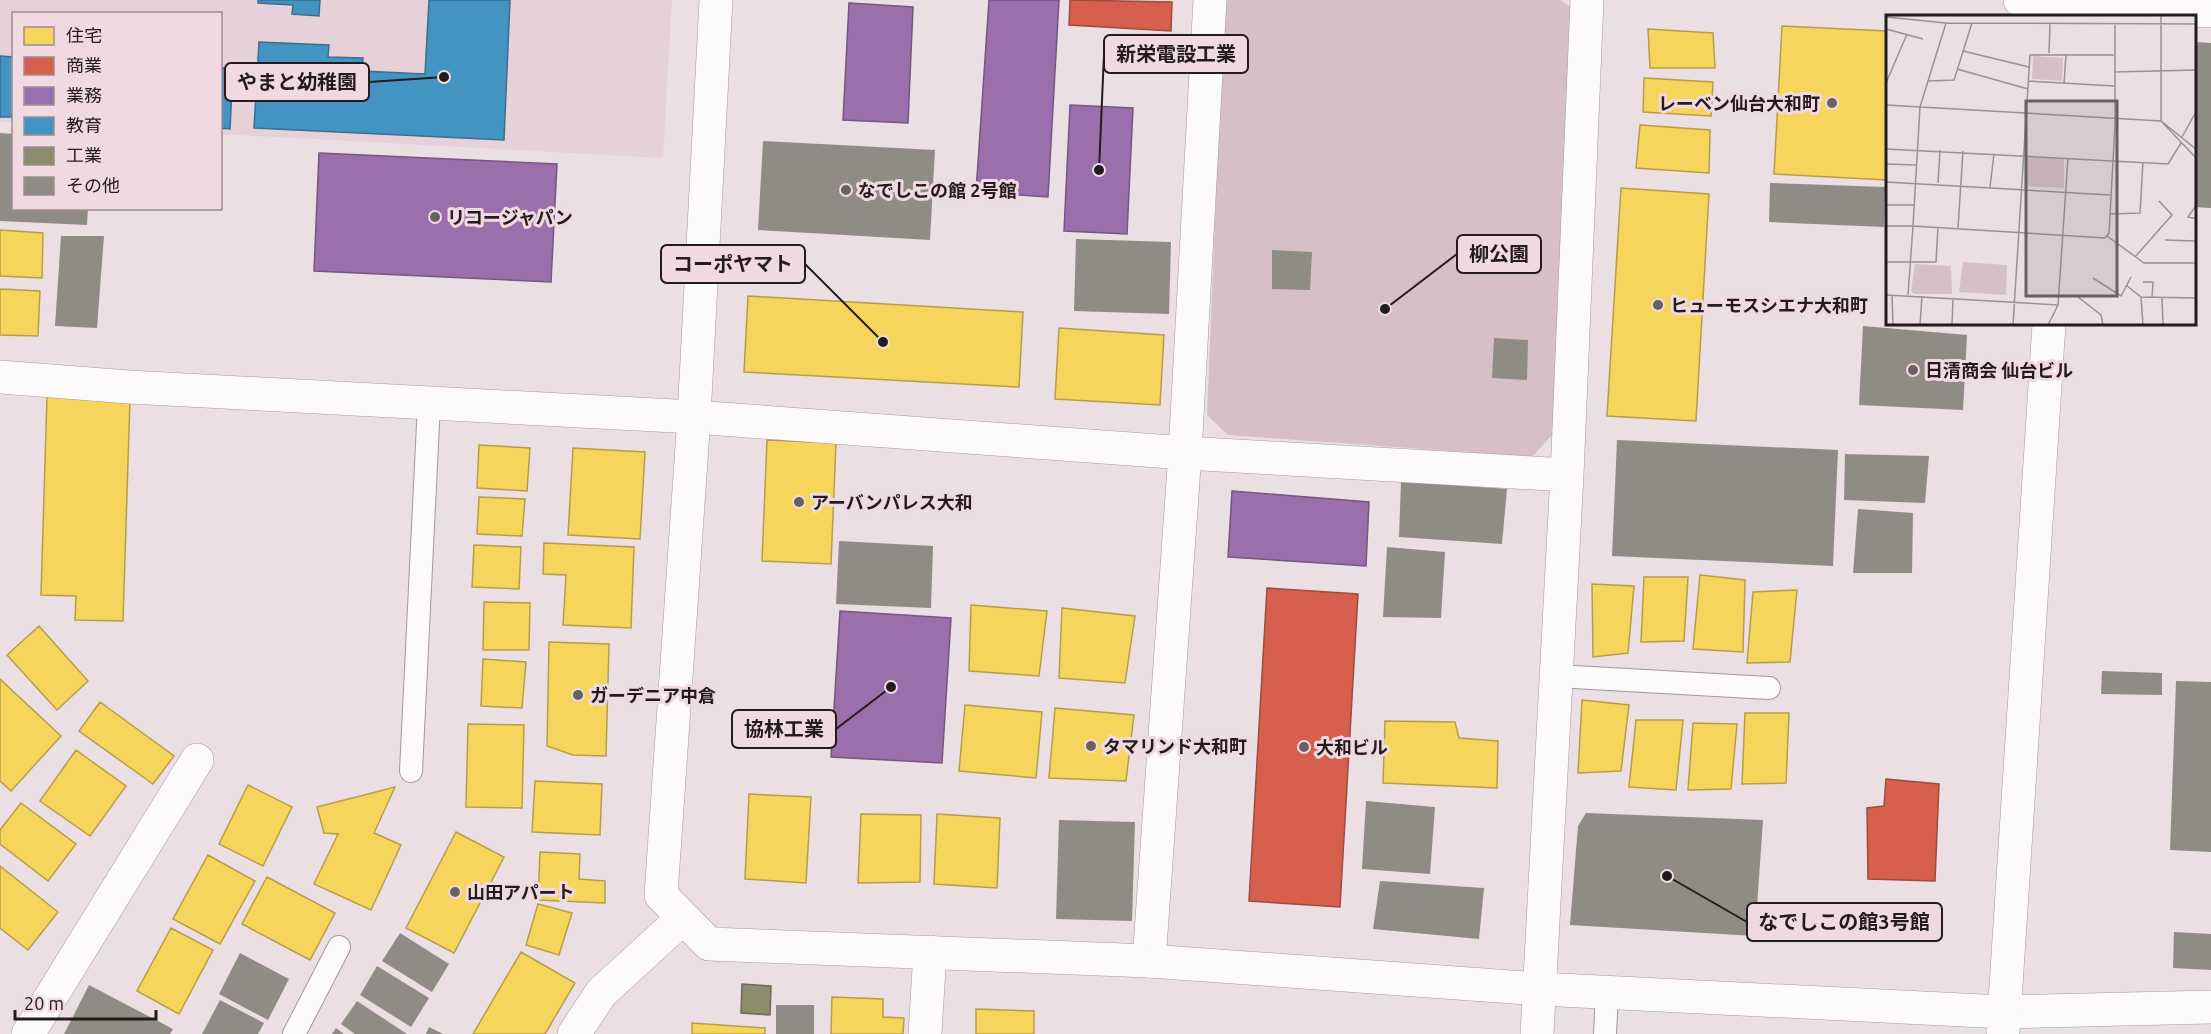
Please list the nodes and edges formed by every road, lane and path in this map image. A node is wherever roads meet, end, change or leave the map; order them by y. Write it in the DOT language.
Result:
graph roads {
  1 [pos="716,0"];
  2 [pos="1210,0"];
  3 [pos="1587,0"];
  4 [pos="2020,0"];
  5 [pos="2070,6"];
  6 [pos="2211,10"];
  7 [pos="2049,326"];
  8 [pos="0,377"];
  9 [pos="429,404"];
  10 [pos="694,417"];
  11 [pos="1185,453"];
  12 [pos="1567,475"];
  13 [pos="1556,676"];
  14 [pos="1769,688"];
  15 [pos="197,760"];
  16 [pos="411,771"];
  17 [pos="683,918"];
  18 [pos="339,947"];
  19 [pos="930,952"];
  20 [pos="1149,961"];
  21 [pos="1540,989"];
  22 [pos="1607,992"];
  23 [pos="2211,1008"];
  24 [pos="2003,1023"];
  25 [pos="28,1034"];
  26 [pos="294,1034"];
  27 [pos="574,1034"];
  28 [pos="926,1034"];
  29 [pos="1537,1034"];
  30 [pos="1605,1034"];
  1 -- 10 [label="street"];
  2 -- 11 [label="street"];
  3 -- 12 [label="street"];
  4 -- 5 [label="street"];
  5 -- 6 [label="street"];
  7 -- 24 [label="street"];
  8 -- 9 [label="street"];
  9 -- 10 [label="street"];
  9 -- 16 [label="lane"];
  10 -- 11 [label="street"];
  10 -- 17 [label="street"];
  11 -- 12 [label="street"];
  11 -- 20 [label="street"];
  12 -- 13 [label="street"];
  13 -- 14 [label="lane"];
  13 -- 21 [label="street"];
  15 -- 25 [label="street"];
  17 -- 19 [label="street"];
  17 -- 27 [label="street"];
  18 -- 26 [label="lane"];
  19 -- 20 [label="street"];
  19 -- 28 [label="street"];
  20 -- 21 [label="street"];
  21 -- 22 [label="street"];
  21 -- 29 [label="street"];
  22 -- 24 [label="street"];
  22 -- 30 [label="lane"];
  23 -- 24 [label="street"];
}
